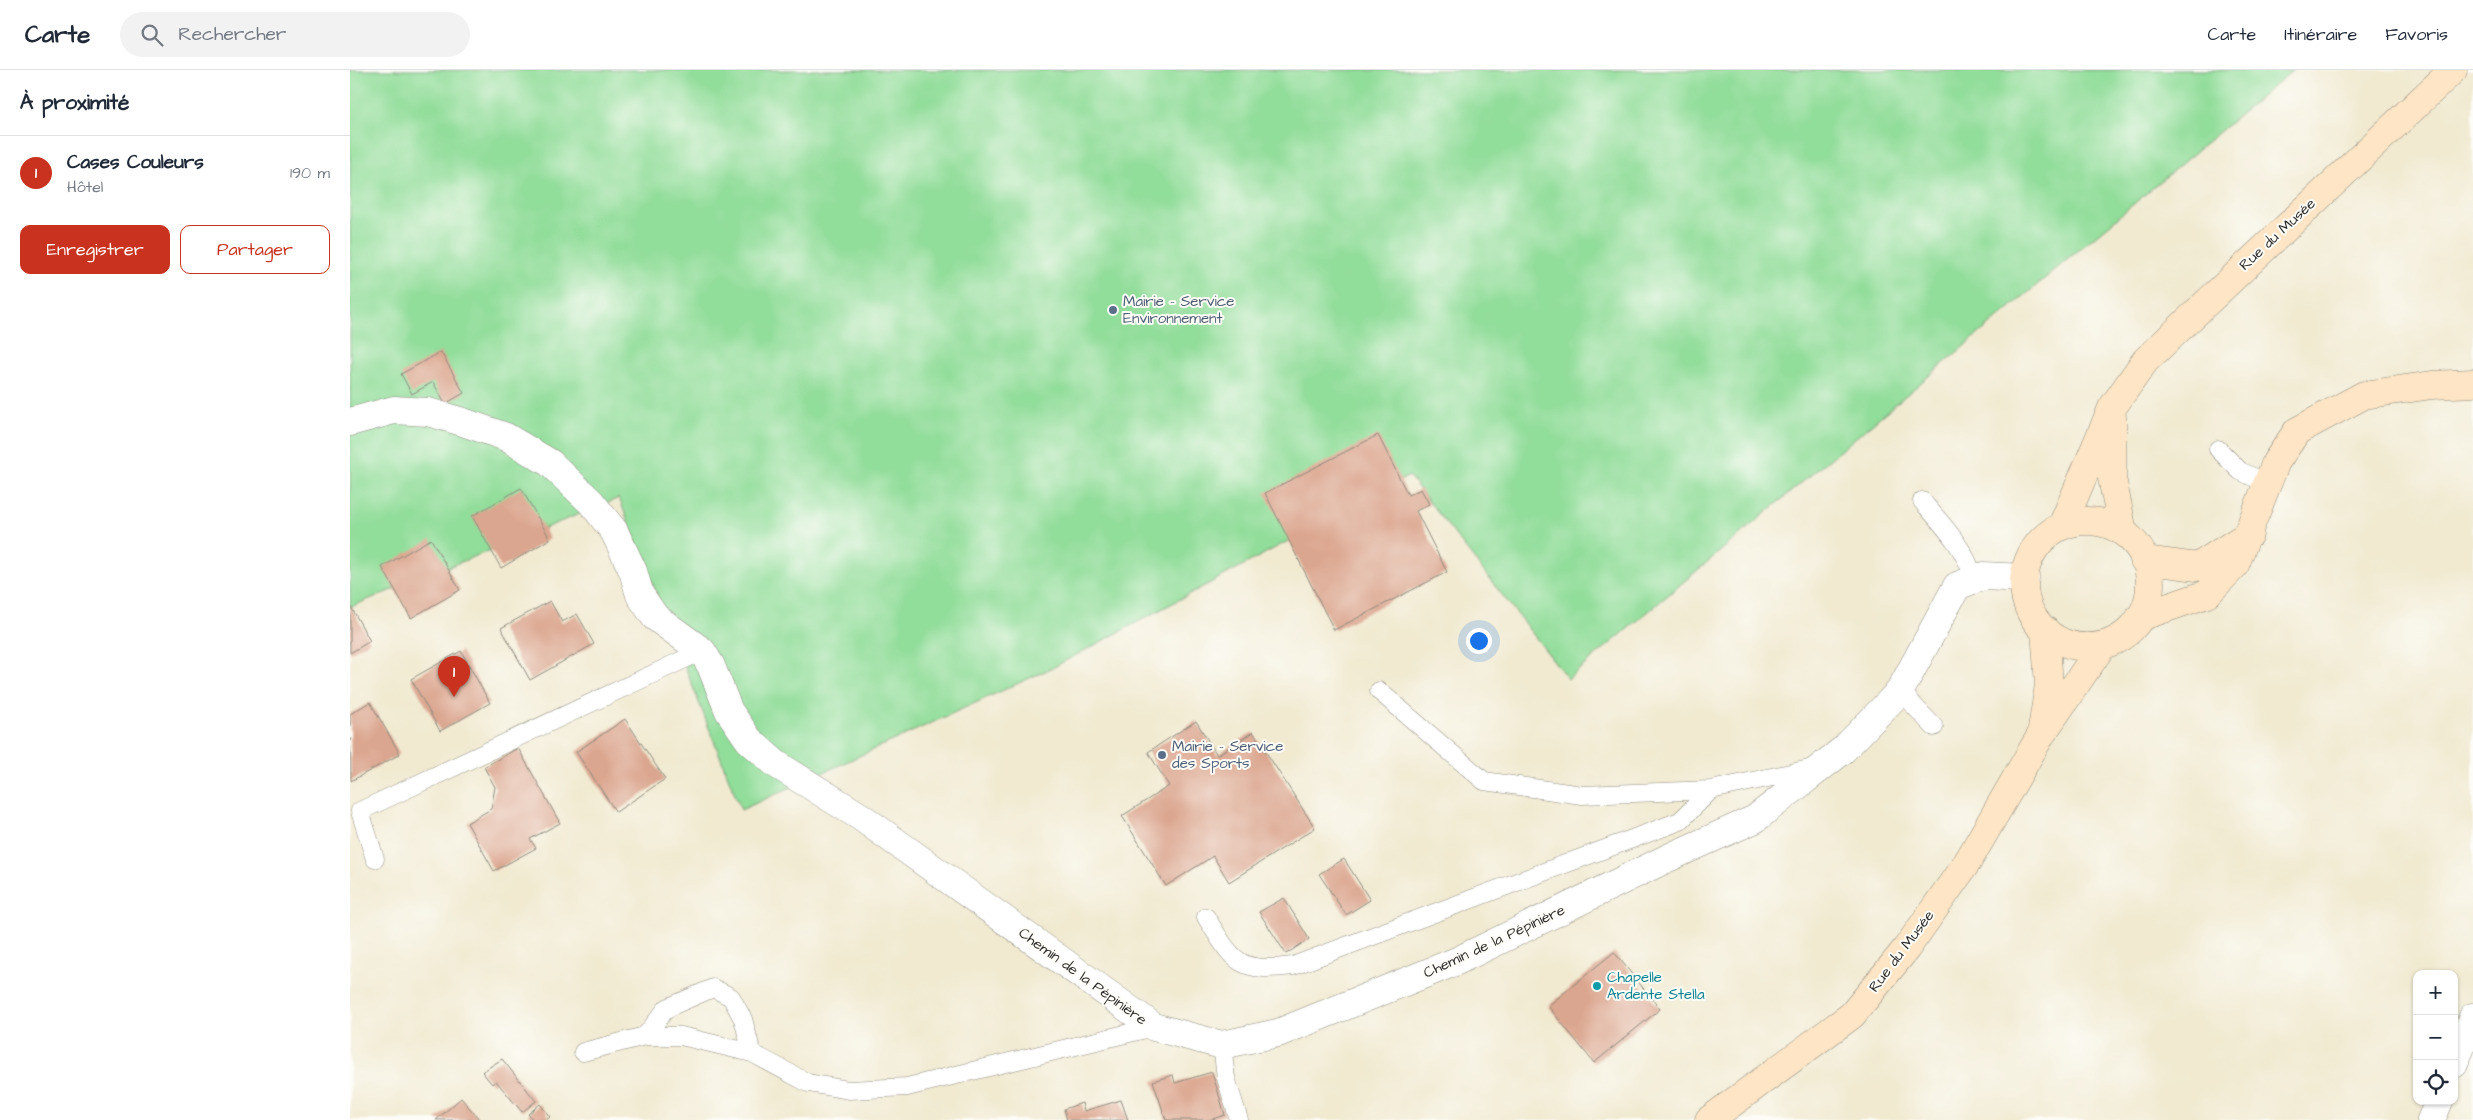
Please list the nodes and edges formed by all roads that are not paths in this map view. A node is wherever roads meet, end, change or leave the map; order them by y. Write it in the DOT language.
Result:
graph roads {
  1 [pos="2453,70"];
  2 [pos="2473,384"];
  3 [pos="2112,408"];
  4 [pos="350,422"];
  5 [pos="2218,448"];
  6 [pos="2268,484"];
  7 [pos="1922,501"];
  8 [pos="2062,526"];
  9 [pos="2123,532"];
  10 [pos="2249,534"];
  11 [pos="2144,560"];
  12 [pos="1974,578"];
  13 [pos="2025,578"];
  14 [pos="2140,617"];
  15 [pos="2045,630"];
  16 [pos="2102,646"];
  17 [pos="702,651"];
  18 [pos="1379,691"];
  19 [pos="1900,691"];
  20 [pos="1934,727"];
  21 [pos="2041,735"];
  22 [pos="1822,766"];
  23 [pos="1711,790"];
  24 [pos="375,859"];
  25 [pos="1206,917"];
  26 [pos="2473,1017"];
  27 [pos="1154,1027"];
  28 [pos="645,1036"];
  29 [pos="1222,1045"];
  30 [pos="583,1052"];
  31 [pos="752,1053"];
  32 [pos="2456,1060"];
  33 [pos="2438,1105"];
  34 [pos="1239,1120"];
  35 [pos="1709,1120"];
  36 [pos="2432,1120"];
  1 -- 3 [label="main road, Rue du Musée"];
  2 -- 6 [label="main road"];
  3 -- 8 [label="main road, Rue du Musée"];
  3 -- 9 [label="main road"];
  4 -- 17 [label="street, Chemin de la Pépinière"];
  5 -- 6 [label="lane"];
  6 -- 10 [label="main road"];
  7 -- 12 [label="lane"];
  8 -- 9 [label="main road"];
  8 -- 13 [label="main road"];
  9 -- 11 [label="main road"];
  10 -- 11 [label="main road"];
  10 -- 14 [label="main road"];
  11 -- 14 [label="main road"];
  12 -- 13 [label="street"];
  12 -- 19 [label="street, Chemin de la Pépinière"];
  13 -- 15 [label="main road"];
  14 -- 16 [label="main road"];
  15 -- 16 [label="main road"];
  15 -- 21 [label="main road, Rue du Musée"];
  16 -- 21 [label="main road, Rue du Musée"];
  17 -- 24 [label="lane"];
  17 -- 27 [label="street, Chemin de la Pépinière"];
  18 -- 23 [label="lane"];
  19 -- 20 [label="lane"];
  19 -- 22 [label="street, Chemin de la Pépinière"];
  21 -- 35 [label="main road, Rue du Musée"];
  22 -- 23 [label="lane"];
  22 -- 29 [label="street, Chemin de la Pépinière"];
  23 -- 25 [label="lane"];
  26 -- 32 [label="street"];
  27 -- 29 [label="street, Chemin de la Pépinière"];
  27 -- 31 [label="lane"];
  28 -- 30 [label="lane"];
  28 -- 31 [label="lane"];
  28 -- 31 [label="lane"];
  29 -- 34 [label="lane"];
  33 -- 36 [label="street"];
}
